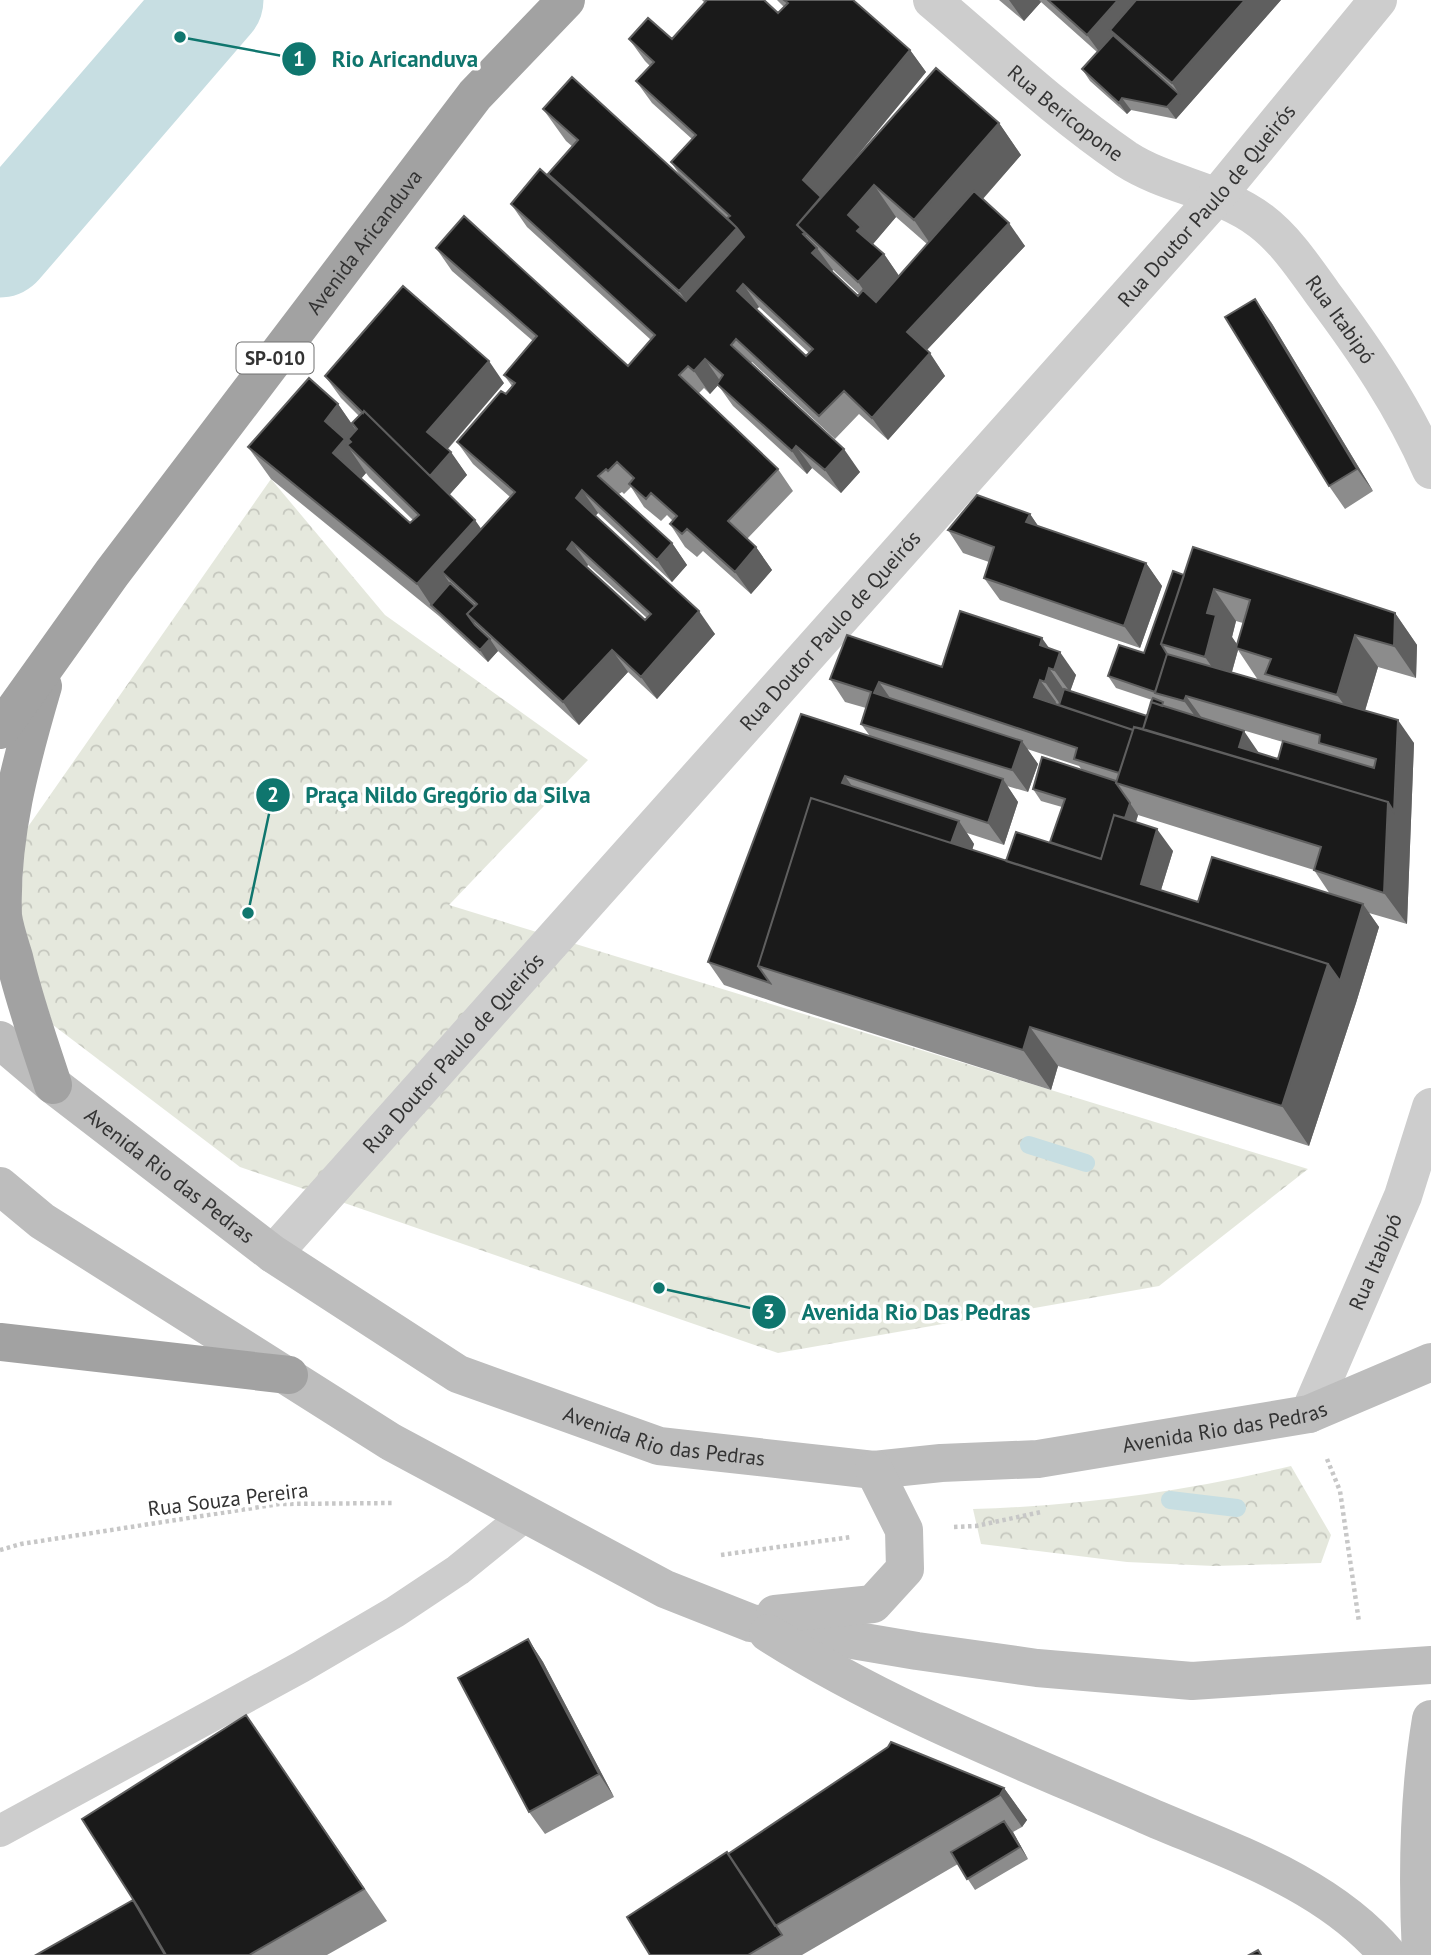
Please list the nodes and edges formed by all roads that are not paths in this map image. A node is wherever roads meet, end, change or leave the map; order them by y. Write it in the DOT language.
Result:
graph roads {
  1 [pos="566,0"];
  2 [pos="932,0"];
  3 [pos="1378,0"];
  4 [pos="1217,196"];
  5 [pos="1431,470"];
  6 [pos="51,658"];
  7 [pos="0,730"];
  8 [pos="0,1040"];
  9 [pos="53,1085"];
  10 [pos="1431,1107"];
  11 [pos="0,1186"];
  12 [pos="273,1254"];
  13 [pos="0,1342"];
  14 [pos="1431,1362"];
  15 [pos="289,1376"];
  16 [pos="1310,1414"];
  17 [pos="874,1470"];
  18 [pos="527,1514"];
  19 [pos="745,1620"];
  20 [pos="1431,1665"];
  21 [pos="1431,1719"];
  22 [pos="0,1831"];
  23 [pos="1388,1955"];
  24 [pos="1421,1955"];
  1 -- 6 [label="highway, Avenida Aricanduva / SP-010"];
  2 -- 4 [label="street, Rua Bericopone"];
  3 -- 4 [label="street, Rua Doutor Paulo de Queirós"];
  4 -- 5 [label="street, Rua Itabipó"];
  4 -- 12 [label="street, Rua Doutor Paulo de Queirós"];
  6 -- 7 [label="highway, Avenida Aricanduva / SP-010"];
  6 -- 9 [label="highway"];
  8 -- 9 [label="main road, Avenida Rio das Pedras"];
  9 -- 12 [label="main road, Avenida Rio das Pedras"];
  10 -- 16 [label="street, Rua Itabipó"];
  11 -- 15 [label="main road"];
  12 -- 17 [label="main road, Avenida Rio das Pedras"];
  13 -- 15 [label="highway"];
  14 -- 16 [label="main road, Avenida Rio das Pedras"];
  15 -- 18 [label="main road"];
  16 -- 17 [label="main road, Avenida Rio das Pedras"];
  17 -- 19 [label="main road"];
  18 -- 19 [label="main road"];
  18 -- 22 [label="lane"];
  19 -- 20 [label="main road"];
  19 -- 23 [label="main road"];
  21 -- 24 [label="main road"];
}
